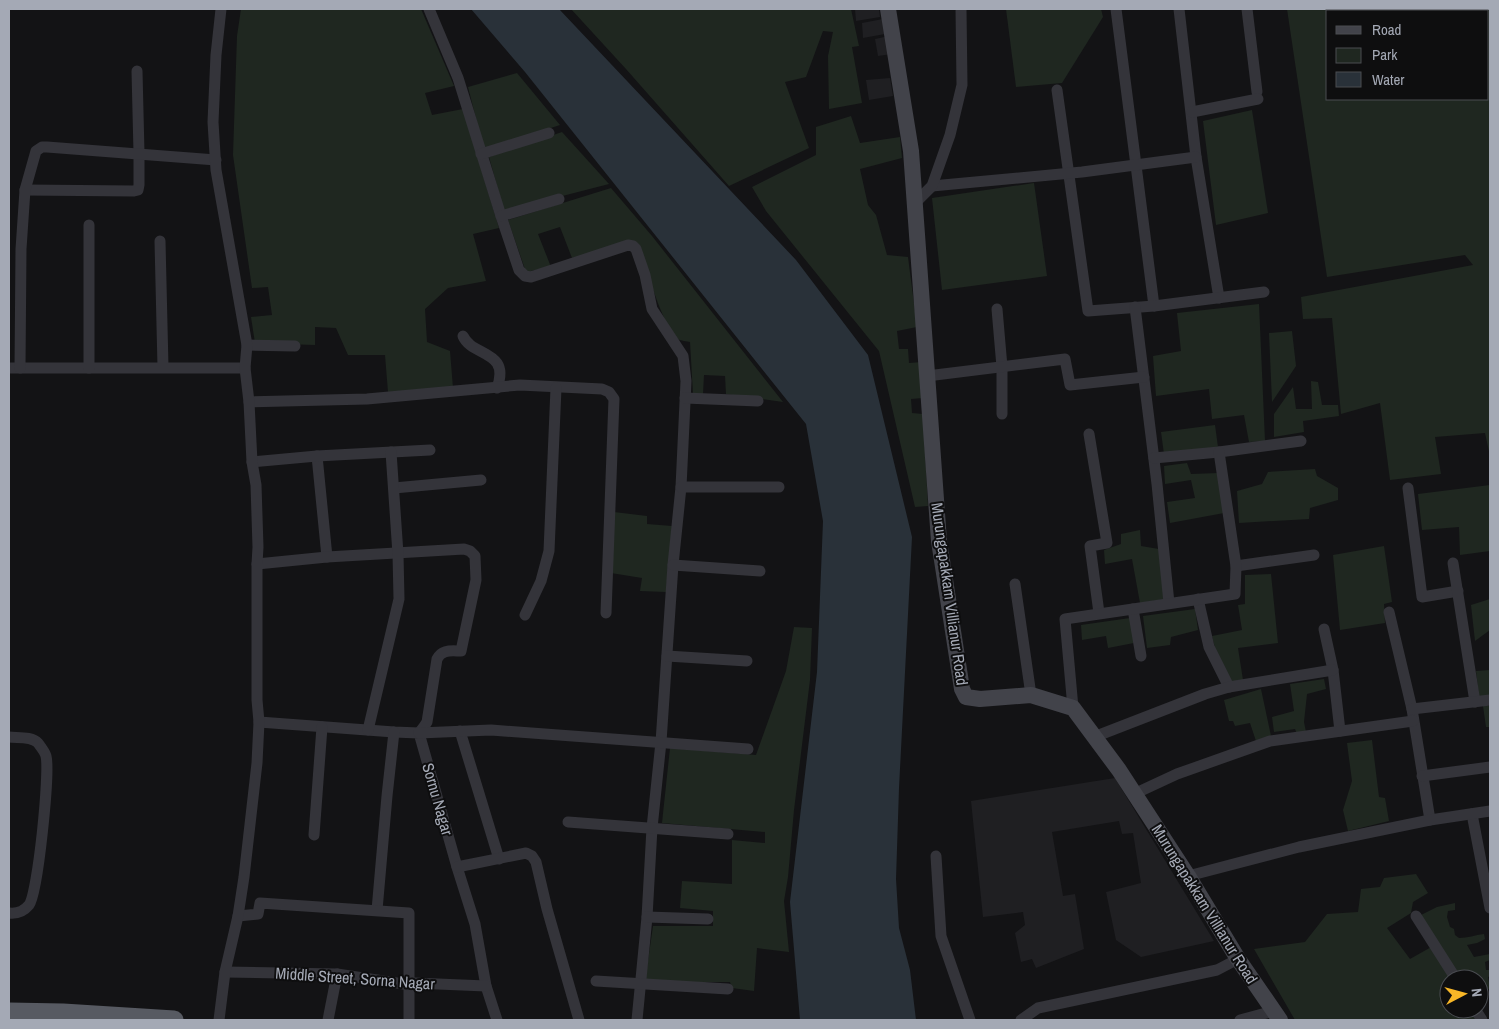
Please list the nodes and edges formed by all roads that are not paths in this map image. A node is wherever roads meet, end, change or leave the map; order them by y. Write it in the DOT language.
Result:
graph roads {
  1 [pos="221,9"];
  2 [pos="430,9"];
  3 [pos="888,9"];
  4 [pos="961,9"];
  5 [pos="1116,9"];
  6 [pos="1179,9"];
  7 [pos="1247,9"];
  8 [pos="137,71"];
  9 [pos="1057,90"];
  10 [pos="1192,112"];
  11 [pos="550,133"];
  12 [pos="139,154"];
  13 [pos="482,154"];
  14 [pos="1196,157"];
  15 [pos="216,160"];
  16 [pos="1135,165"];
  17 [pos="1068,173"];
  18 [pos="932,186"];
  19 [pos="25,190"];
  20 [pos="559,199"];
  21 [pos="914,203"];
  22 [pos="500,216"];
  23 [pos="89,225"];
  24 [pos="160,241"];
  25 [pos="1264,292"];
  26 [pos="1219,298"];
  27 [pos="1154,306"];
  28 [pos="1135,308"];
  29 [pos="997,309"];
  30 [pos="463,336"];
  31 [pos="247,345"];
  32 [pos="295,346"];
  33 [pos="163,367"];
  34 [pos="1002,367"];
  35 [pos="14,368"];
  36 [pos="89,368"];
  37 [pos="245,368"];
  38 [pos="927,376"];
  39 [pos="1144,377"];
  40 [pos="497,388"];
  41 [pos="556,388"];
  42 [pos="686,398"];
  43 [pos="758,401"];
  44 [pos="249,402"];
  45 [pos="1002,414"];
  46 [pos="1089,434"];
  47 [pos="1301,441"];
  48 [pos="430,450"];
  49 [pos="391,452"];
  50 [pos="1219,452"];
  51 [pos="318,456"];
  52 [pos="1154,458"];
  53 [pos="252,462"];
  54 [pos="481,480"];
  55 [pos="681,487"];
  56 [pos="779,487"];
  57 [pos="394,488"];
  58 [pos="1408,488"];
  59 [pos="398,554"];
  60 [pos="1314,555"];
  61 [pos="327,557"];
  62 [pos="1453,563"];
  63 [pos="257,564"];
  64 [pos="673,565"];
  65 [pos="1236,566"];
  66 [pos="760,571"];
  67 [pos="1015,584"];
  68 [pos="1458,591"];
  69 [pos="1198,599"];
  70 [pos="1169,603"];
  71 [pos="1133,608"];
  72 [pos="1389,612"];
  73 [pos="606,613"];
  74 [pos="1099,613"];
  75 [pos="525,615"];
  76 [pos="1324,629"];
  77 [pos="667,656"];
  78 [pos="1141,656"];
  79 [pos="747,661"];
  80 [pos="1333,670"];
  81 [pos="1229,687"];
  82 [pos="1031,695"];
  83 [pos="1490,700"];
  84 [pos="1475,702"];
  85 [pos="1073,708"];
  86 [pos="1412,715"];
  87 [pos="259,722"];
  88 [pos="322,727"];
  89 [pos="368,730"];
  90 [pos="460,731"];
  91 [pos="1340,731"];
  92 [pos="394,732"];
  93 [pos="419,733"];
  94 [pos="9,737"];
  95 [pos="1094,737"];
  96 [pos="661,742"];
  97 [pos="748,749"];
  98 [pos="1490,767"];
  99 [pos="1422,776"];
  100 [pos="1134,794"];
  101 [pos="1490,811"];
  102 [pos="1472,814"];
  103 [pos="1430,820"];
  104 [pos="568,822"];
  105 [pos="652,828"];
  106 [pos="728,834"];
  107 [pos="314,835"];
  108 [pos="936,856"];
  109 [pos="499,859"];
  110 [pos="457,867"];
  111 [pos="1188,876"];
  112 [pos="1490,908"];
  113 [pos="378,910"];
  114 [pos="9,913"];
  115 [pos="238,916"];
  116 [pos="1416,916"];
  117 [pos="647,917"];
  118 [pos="708,919"];
  119 [pos="1238,959"];
  120 [pos="1450,969"];
  121 [pos="225,972"];
  122 [pos="337,974"];
  123 [pos="596,982"];
  124 [pos="410,985"];
  125 [pos="640,985"];
  126 [pos="486,986"];
  127 [pos="728,989"];
  128 [pos="9,1014"];
  129 [pos="1277,1015"];
  130 [pos="174,1020"];
  131 [pos="219,1020"];
  132 [pos="328,1020"];
  133 [pos="409,1020"];
  134 [pos="497,1020"];
  135 [pos="579,1020"];
  136 [pos="637,1020"];
  137 [pos="970,1020"];
  138 [pos="1022,1020"];
  139 [pos="1240,1020"];
  1 -- 15 [label="street"];
  2 -- 13 [label="street"];
  3 -- 21 [label="main road, Murungapakkam Villianur Road"];
  4 -- 18 [label="street"];
  5 -- 16 [label="street"];
  6 -- 10 [label="street"];
  7 -- 10 [label="street"];
  8 -- 12 [label="street"];
  9 -- 17 [label="street"];
  10 -- 14 [label="street"];
  11 -- 13 [label="street"];
  12 -- 15 [label="street"];
  12 -- 19 [label="street"];
  12 -- 19 [label="street"];
  13 -- 22 [label="street"];
  14 -- 16 [label="street"];
  14 -- 26 [label="street"];
  15 -- 31 [label="street"];
  16 -- 17 [label="street"];
  16 -- 27 [label="street"];
  17 -- 18 [label="street"];
  17 -- 28 [label="street"];
  18 -- 21 [label="street"];
  19 -- 35 [label="street"];
  20 -- 22 [label="street"];
  21 -- 38 [label="main road, Murungapakkam Villianur Road"];
  22 -- 42 [label="street"];
  23 -- 36 [label="street"];
  24 -- 33 [label="street"];
  25 -- 26 [label="street"];
  26 -- 27 [label="street"];
  27 -- 28 [label="street"];
  28 -- 39 [label="street"];
  29 -- 34 [label="street"];
  30 -- 40 [label="street"];
  31 -- 32 [label="street"];
  31 -- 37 [label="street"];
  33 -- 36 [label="street"];
  33 -- 37 [label="street"];
  34 -- 38 [label="street"];
  34 -- 39 [label="street"];
  34 -- 45 [label="street"];
  35 -- 36 [label="street"];
  37 -- 44 [label="street"];
  38 -- 82 [label="main road, Murungapakkam Villianur Road"];
  39 -- 52 [label="street"];
  40 -- 41 [label="street"];
  40 -- 44 [label="street"];
  41 -- 73 [label="street"];
  41 -- 75 [label="street"];
  42 -- 43 [label="street"];
  42 -- 55 [label="street"];
  44 -- 53 [label="street"];
  46 -- 74 [label="street"];
  47 -- 50 [label="street"];
  48 -- 49 [label="street"];
  49 -- 51 [label="street"];
  49 -- 57 [label="street"];
  50 -- 52 [label="street"];
  50 -- 65 [label="street"];
  51 -- 53 [label="street"];
  51 -- 61 [label="street"];
  52 -- 70 [label="street"];
  53 -- 63 [label="street"];
  54 -- 57 [label="street"];
  55 -- 56 [label="street"];
  55 -- 64 [label="street"];
  57 -- 59 [label="street"];
  58 -- 68 [label="street"];
  59 -- 61 [label="street"];
  59 -- 89 [label="street"];
  59 -- 93 [label="street"];
  60 -- 65 [label="street"];
  61 -- 63 [label="street"];
  62 -- 68 [label="street"];
  63 -- 87 [label="street"];
  64 -- 66 [label="street"];
  64 -- 77 [label="street"];
  65 -- 69 [label="street"];
  67 -- 82 [label="street"];
  68 -- 84 [label="street"];
  69 -- 70 [label="street"];
  69 -- 81 [label="street"];
  70 -- 71 [label="street"];
  71 -- 74 [label="street"];
  71 -- 78 [label="street"];
  72 -- 86 [label="street"];
  74 -- 85 [label="street"];
  76 -- 80 [label="street"];
  77 -- 79 [label="street"];
  77 -- 96 [label="street"];
  80 -- 81 [label="street"];
  80 -- 91 [label="street"];
  81 -- 95 [label="street"];
  82 -- 85 [label="main road, Murungapakkam Villianur Road"];
  83 -- 84 [label="street"];
  84 -- 86 [label="street"];
  85 -- 95 [label="main road, Murungapakkam Villianur Road"];
  86 -- 91 [label="street"];
  86 -- 99 [label="street"];
  87 -- 88 [label="street"];
  87 -- 115 [label="street"];
  88 -- 89 [label="street"];
  88 -- 107 [label="street"];
  89 -- 92 [label="street"];
  90 -- 93 [label="street"];
  90 -- 96 [label="street"];
  90 -- 109 [label="street"];
  91 -- 100 [label="street"];
  92 -- 93 [label="street"];
  92 -- 113 [label="street"];
  93 -- 110 [label="street, Sornu Nagar"];
  94 -- 114 [label="street"];
  95 -- 100 [label="main road, Murungapakkam Villianur Road"];
  96 -- 97 [label="street"];
  96 -- 105 [label="street"];
  98 -- 99 [label="street"];
  99 -- 103 [label="street"];
  100 -- 111 [label="main road, Murungapakkam Villianur Road"];
  101 -- 102 [label="street"];
  102 -- 103 [label="street"];
  102 -- 112 [label="street"];
  103 -- 111 [label="street"];
  104 -- 105 [label="street"];
  105 -- 106 [label="street"];
  105 -- 117 [label="street"];
  108 -- 137 [label="street"];
  109 -- 110 [label="street"];
  109 -- 135 [label="street"];
  110 -- 126 [label="street, Sornu Nagar"];
  111 -- 119 [label="main road, Murungapakkam Villianur Road"];
  113 -- 115 [label="street"];
  113 -- 124 [label="street"];
  115 -- 121 [label="street"];
  116 -- 120 [label="street"];
  117 -- 118 [label="street"];
  117 -- 125 [label="street"];
  119 -- 129 [label="main road, Murungapakkam Villianur Road"];
  119 -- 138 [label="street"];
  121 -- 122 [label="street, Middle Street, Sorna Nagar"];
  121 -- 131 [label="street"];
  122 -- 124 [label="street, Middle Street, Sorna Nagar"];
  122 -- 132 [label="street"];
  123 -- 125 [label="street"];
  124 -- 126 [label="street, Middle Street, Sorna Nagar"];
  124 -- 133 [label="street"];
  125 -- 127 [label="street"];
  125 -- 136 [label="street"];
  126 -- 134 [label="street, Sornu Nagar"];
  128 -- 130 [label="highway"];
  129 -- 139 [label="street"];
}
